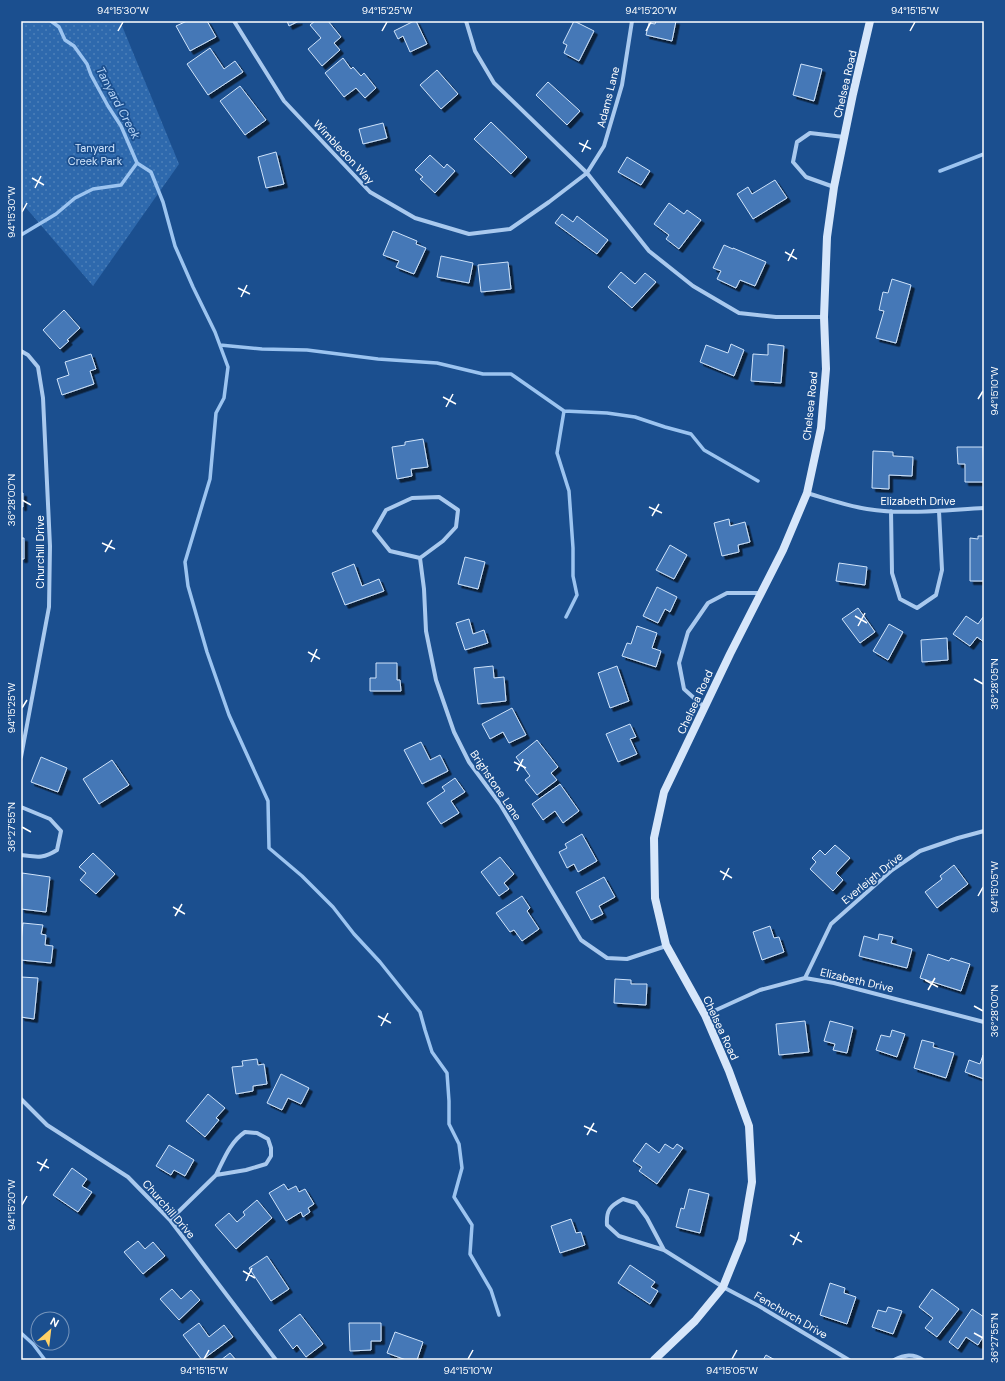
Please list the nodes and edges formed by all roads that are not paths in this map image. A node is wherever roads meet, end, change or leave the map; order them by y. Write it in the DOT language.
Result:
graph roads {
  1 [pos="234,21"];
  2 [pos="466,21"];
  3 [pos="632,21"];
  4 [pos="870,21"];
  5 [pos="844,137"];
  6 [pos="587,173"];
  7 [pos="834,187"];
  8 [pos="824,317"];
  9 [pos="21,351"];
  10 [pos="807,493"];
  11 [pos="984,508"];
  12 [pos="891,511"];
  13 [pos="938,511"];
  14 [pos="420,558"];
  15 [pos="761,593"];
  16 [pos="704,707"];
  17 [pos="21,758"];
  18 [pos="21,808"];
  19 [pos="984,831"];
  20 [pos="21,855"];
  21 [pos="666,946"];
  22 [pos="806,978"];
  23 [pos="705,1015"];
  24 [pos="984,1022"];
  25 [pos="21,1099"];
  26 [pos="216,1175"];
  27 [pos="170,1220"];
  28 [pos="664,1250"];
  29 [pos="723,1287"];
  30 [pos="276,1360"];
  31 [pos="654,1360"];
  32 [pos="849,1360"];
  33 [pos="894,1360"];
  34 [pos="923,1360"];
  1 -- 6 [label="street, Wimbledon Way"];
  2 -- 6 [label="street"];
  3 -- 6 [label="street, Adams Lane"];
  4 -- 5 [label="street, Chelsea Road"];
  5 -- 7 [label="street, Chelsea Road"];
  5 -- 7 [label="street"];
  6 -- 8 [label="street"];
  7 -- 8 [label="street, Chelsea Road"];
  8 -- 10 [label="street, Chelsea Road"];
  9 -- 17 [label="street, Churchill Drive"];
  10 -- 12 [label="street, Elizabeth Drive"];
  10 -- 15 [label="street, Chelsea Road"];
  11 -- 13 [label="street, Elizabeth Drive"];
  12 -- 13 [label="street, Elizabeth Drive"];
  12 -- 13 [label="street"];
  14 -- 14 [label="street"];
  14 -- 21 [label="street, Brighstone Lane"];
  15 -- 16 [label="street, Chelsea Road"];
  15 -- 16 [label="street"];
  16 -- 21 [label="street, Chelsea Road"];
  18 -- 20 [label="street"];
  19 -- 22 [label="street, Everleigh Drive"];
  21 -- 23 [label="street, Chelsea Road"];
  22 -- 23 [label="street, Elizabeth Drive"];
  22 -- 24 [label="street, Elizabeth Drive"];
  23 -- 29 [label="street, Chelsea Road"];
  25 -- 27 [label="street, Churchill Drive"];
  26 -- 26 [label="street"];
  26 -- 27 [label="street"];
  27 -- 30 [label="street, Churchill Drive"];
  28 -- 28 [label="street, Fenchurch Drive"];
  28 -- 29 [label="street, Fenchurch Drive"];
  29 -- 31 [label="street, Chelsea Road"];
  29 -- 32 [label="street, Fenchurch Drive"];
  33 -- 34 [label="street"];
}
